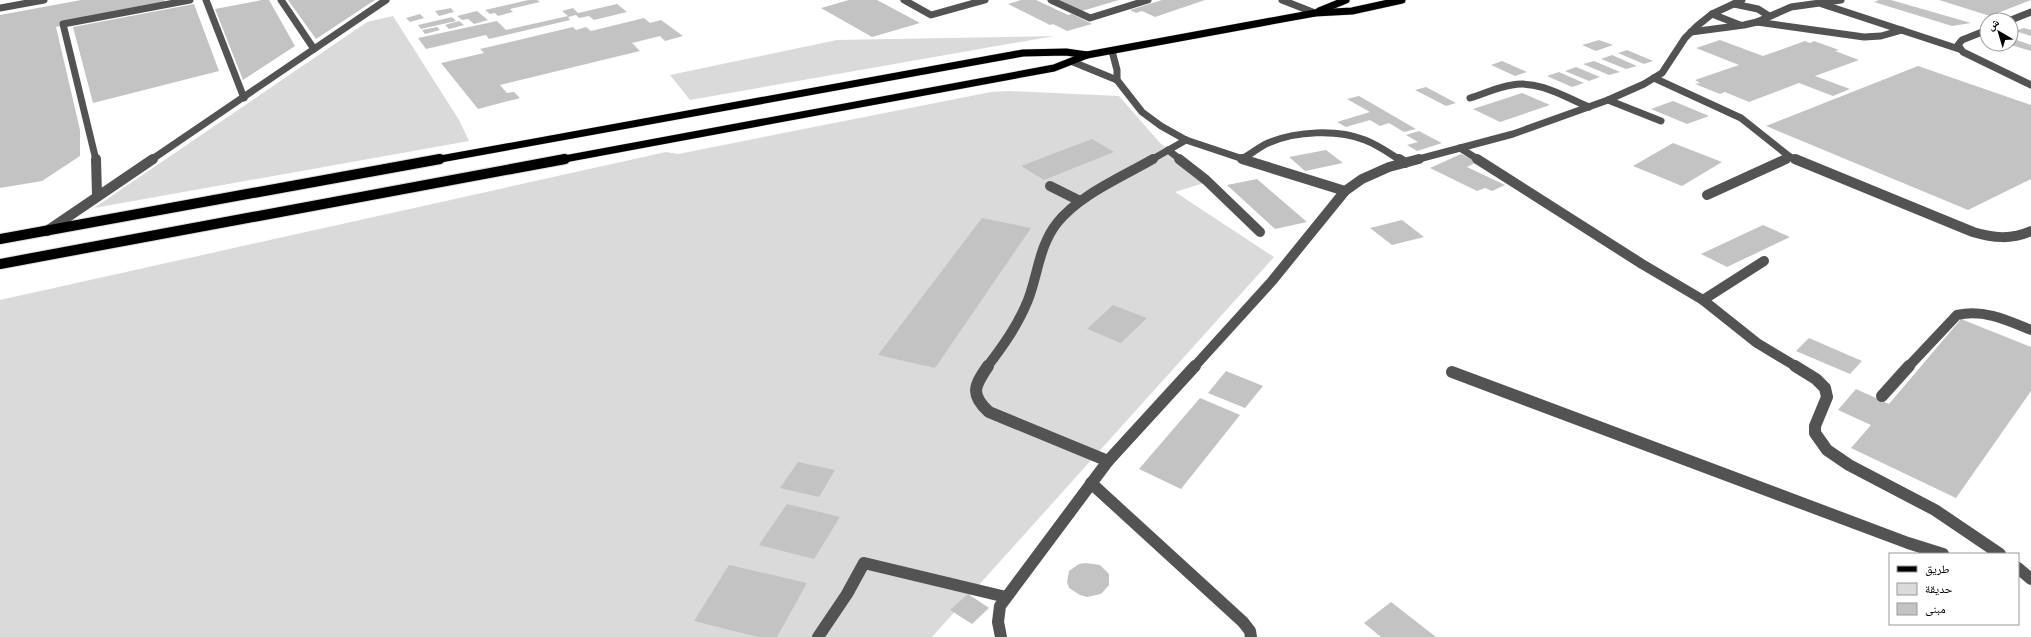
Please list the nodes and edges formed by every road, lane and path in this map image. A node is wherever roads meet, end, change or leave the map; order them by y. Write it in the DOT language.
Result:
graph roads {
  1 [pos="44,0"];
  2 [pos="190,0"];
  3 [pos="206,0"];
  4 [pos="281,0"];
  5 [pos="904,0"];
  6 [pos="985,0"];
  7 [pos="1051,0"];
  8 [pos="1148,0"];
  9 [pos="1282,0"];
  10 [pos="1296,0"];
  11 [pos="1346,0"];
  12 [pos="1402,0"];
  13 [pos="1742,0"];
  14 [pos="1841,0"];
  15 [pos="34,1"];
  16 [pos="384,1"];
  17 [pos="1818,2"];
  18 [pos="1732,4"];
  19 [pos="0,8"];
  20 [pos="2031,12"];
  21 [pos="1315,13"];
  22 [pos="1712,14"];
  23 [pos="1769,16"];
  24 [pos="2019,17"];
  25 [pos="1757,22"];
  26 [pos="1744,25"];
  27 [pos="1902,30"];
  28 [pos="1691,32"];
  29 [pos="1979,33"];
  30 [pos="1959,48"];
  31 [pos="314,49"];
  32 [pos="1112,51"];
  33 [pos="1087,55"];
  34 [pos="1073,62"];
  35 [pos="1654,78"];
  36 [pos="1117,80"];
  37 [pos="2031,85"];
  38 [pos="244,98"];
  39 [pos="1470,98"];
  40 [pos="1608,100"];
  41 [pos="1589,107"];
  42 [pos="1661,122"];
  43 [pos="1186,140"];
  44 [pos="1460,148"];
  45 [pos="1168,150"];
  46 [pos="1790,157"];
  47 [pos="1242,160"];
  48 [pos="1405,163"];
  49 [pos="1050,186"];
  50 [pos="1345,191"];
  51 [pos="97,195"];
  52 [pos="1707,196"];
  53 [pos="1080,201"];
  54 [pos="2031,230"];
  55 [pos="47,231"];
  56 [pos="1260,232"];
  57 [pos="0,239"];
  58 [pos="1764,261"];
  59 [pos="0,264"];
  60 [pos="1704,300"];
  61 [pos="2031,330"];
  62 [pos="1452,372"];
  63 [pos="1882,396"];
  64 [pos="1108,461"];
  65 [pos="1091,483"];
  66 [pos="1940,553"];
  67 [pos="1999,553"];
  68 [pos="1006,597"];
  69 [pos="818,637"];
  70 [pos="1002,637"];
  71 [pos="1251,637"];
  1 -- 15 [label="street"];
  2 -- 51 [label="street"];
  3 -- 38 [label="street"];
  4 -- 31 [label="street"];
  5 -- 6 [label="street"];
  7 -- 8 [label="street"];
  9 -- 21 [label="street"];
  10 -- 21 [label="street"];
  11 -- 21 [label="main road"];
  12 -- 21 [label="main road"];
  13 -- 18 [label="street"];
  14 -- 17 [label="street"];
  15 -- 19 [label="street"];
  16 -- 31 [label="street"];
  17 -- 23 [label="street"];
  17 -- 27 [label="street"];
  18 -- 22 [label="street"];
  18 -- 23 [label="street"];
  20 -- 24 [label="street"];
  21 -- 32 [label="main road"];
  22 -- 26 [label="street"];
  22 -- 28 [label="street"];
  23 -- 25 [label="street"];
  25 -- 26 [label="street"];
  25 -- 27 [label="street"];
  26 -- 28 [label="street"];
  27 -- 30 [label="street"];
  28 -- 35 [label="street"];
  29 -- 30 [label="street"];
  30 -- 37 [label="street"];
  31 -- 38 [label="street"];
  32 -- 33 [label="main road"];
  32 -- 36 [label="street"];
  33 -- 34 [label="main road"];
  33 -- 55 [label="main road"];
  34 -- 36 [label="street"];
  34 -- 59 [label="main road"];
  35 -- 40 [label="street"];
  35 -- 46 [label="street"];
  36 -- 43 [label="street"];
  38 -- 51 [label="street"];
  39 -- 41 [label="street"];
  40 -- 41 [label="street"];
  40 -- 42 [label="street"];
  41 -- 44 [label="street"];
  43 -- 45 [label="street"];
  43 -- 47 [label="street"];
  44 -- 48 [label="street"];
  44 -- 60 [label="street"];
  45 -- 53 [label="street"];
  45 -- 56 [label="street"];
  46 -- 52 [label="street"];
  46 -- 54 [label="street"];
  47 -- 48 [label="street"];
  47 -- 50 [label="street"];
  48 -- 50 [label="street"];
  49 -- 53 [label="street"];
  50 -- 64 [label="street"];
  51 -- 55 [label="street"];
  53 -- 64 [label="street"];
  55 -- 57 [label="main road"];
  58 -- 60 [label="street"];
  60 -- 67 [label="street"];
  61 -- 63 [label="street"];
  62 -- 66 [label="street"];
  64 -- 65 [label="street"];
  65 -- 68 [label="street"];
  65 -- 71 [label="street"];
  68 -- 69 [label="street"];
  68 -- 70 [label="street"];
}
